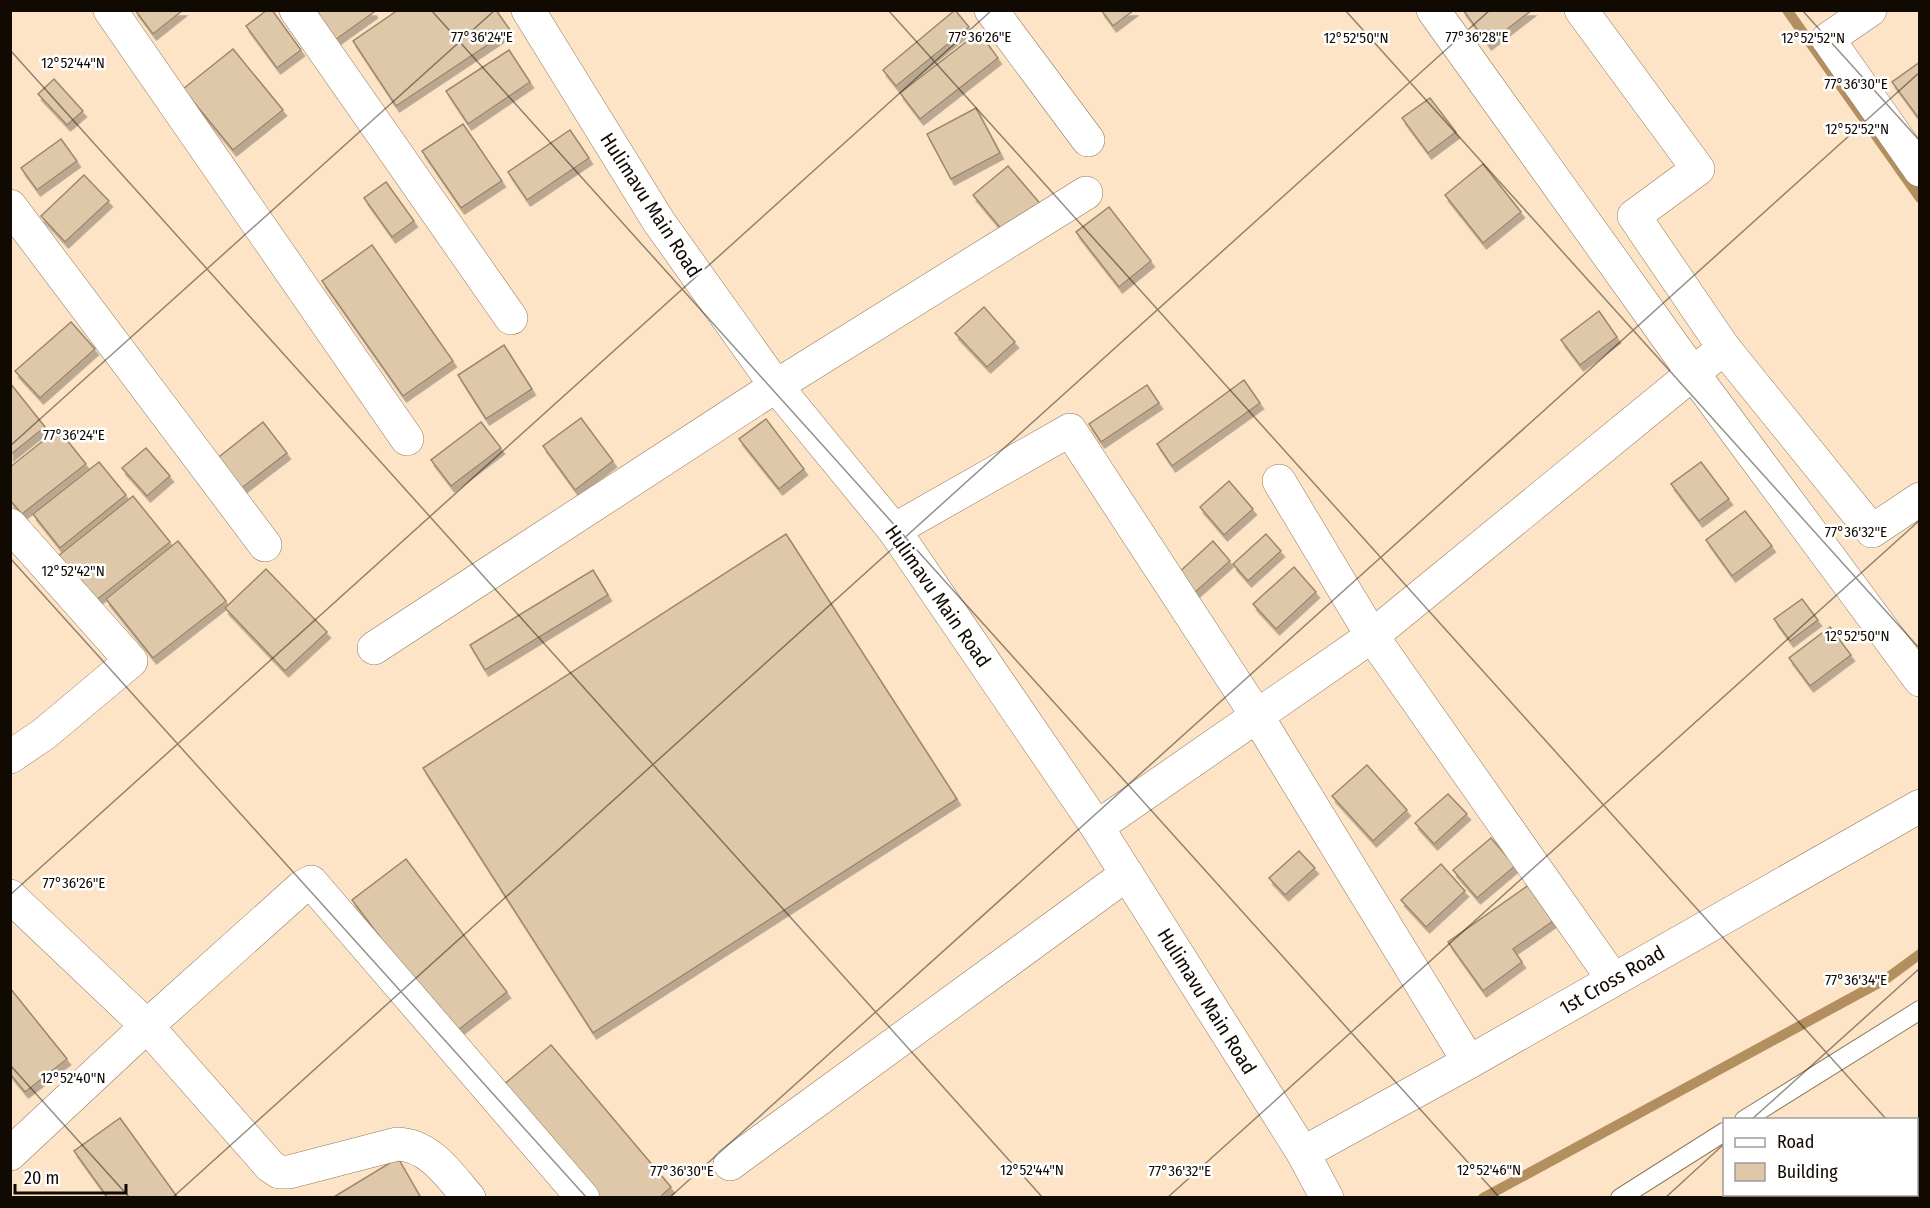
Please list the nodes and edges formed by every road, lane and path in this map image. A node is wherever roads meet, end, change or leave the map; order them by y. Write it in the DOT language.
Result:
graph roads {
  1 [pos="110,10"];
  2 [pos="296,10"];
  3 [pos="528,10"];
  4 [pos="992,10"];
  5 [pos="1433,10"];
  6 [pos="1581,10"];
  7 [pos="1870,10"];
  8 [pos="1088,140"];
  9 [pos="1920,170"];
  10 [pos="1086,193"];
  11 [pos="10,206"];
  12 [pos="511,318"];
  13 [pos="1724,348"];
  14 [pos="1692,372"];
  15 [pos="776,386"];
  16 [pos="407,439"];
  17 [pos="1279,481"];
  18 [pos="1920,499"];
  19 [pos="10,525"];
  20 [pos="894,530"];
  21 [pos="265,544"];
  22 [pos="1372,636"];
  23 [pos="374,648"];
  24 [pos="1920,680"];
  25 [pos="1257,716"];
  26 [pos="15,745"];
  27 [pos="1920,806"];
  28 [pos="1097,827"];
  29 [pos="1127,874"];
  30 [pos="10,896"];
  31 [pos="1613,979"];
  32 [pos="1920,1010"];
  33 [pos="147,1026"];
  34 [pos="1469,1062"];
  35 [pos="1746,1118"];
  36 [pos="1723,1133"];
  37 [pos="1303,1153"];
  38 [pos="10,1154"];
  39 [pos="730,1164"];
  40 [pos="469,1197"];
  41 [pos="583,1197"];
  42 [pos="1327,1197"];
  43 [pos="1620,1197"];
  1 -- 16 [label="street"];
  2 -- 12 [label="street"];
  3 -- 15 [label="street, Hulimavu Main Road"];
  4 -- 8 [label="street"];
  5 -- 14 [label="street"];
  6 -- 13 [label="street"];
  7 -- 9 [label="street"];
  10 -- 15 [label="street"];
  11 -- 21 [label="street"];
  13 -- 14 [label="street"];
  13 -- 18 [label="street"];
  14 -- 22 [label="street"];
  14 -- 24 [label="street"];
  15 -- 20 [label="street, Hulimavu Main Road"];
  15 -- 23 [label="street"];
  17 -- 22 [label="street"];
  19 -- 26 [label="street"];
  20 -- 25 [label="street"];
  20 -- 28 [label="street, Hulimavu Main Road"];
  22 -- 25 [label="street"];
  22 -- 31 [label="street"];
  25 -- 28 [label="street"];
  25 -- 34 [label="street"];
  27 -- 31 [label="street, 1st Cross Road"];
  28 -- 29 [label="street, Hulimavu Main Road"];
  29 -- 37 [label="street, Hulimavu Main Road"];
  29 -- 39 [label="street"];
  30 -- 33 [label="street"];
  31 -- 34 [label="street, 1st Cross Road"];
  32 -- 35 [label="lane"];
  33 -- 38 [label="street"];
  33 -- 40 [label="street"];
  33 -- 41 [label="street"];
  34 -- 37 [label="street, 1st Cross Road"];
  36 -- 43 [label="lane"];
  37 -- 42 [label="street, Hulimavu Main Road"];
}
